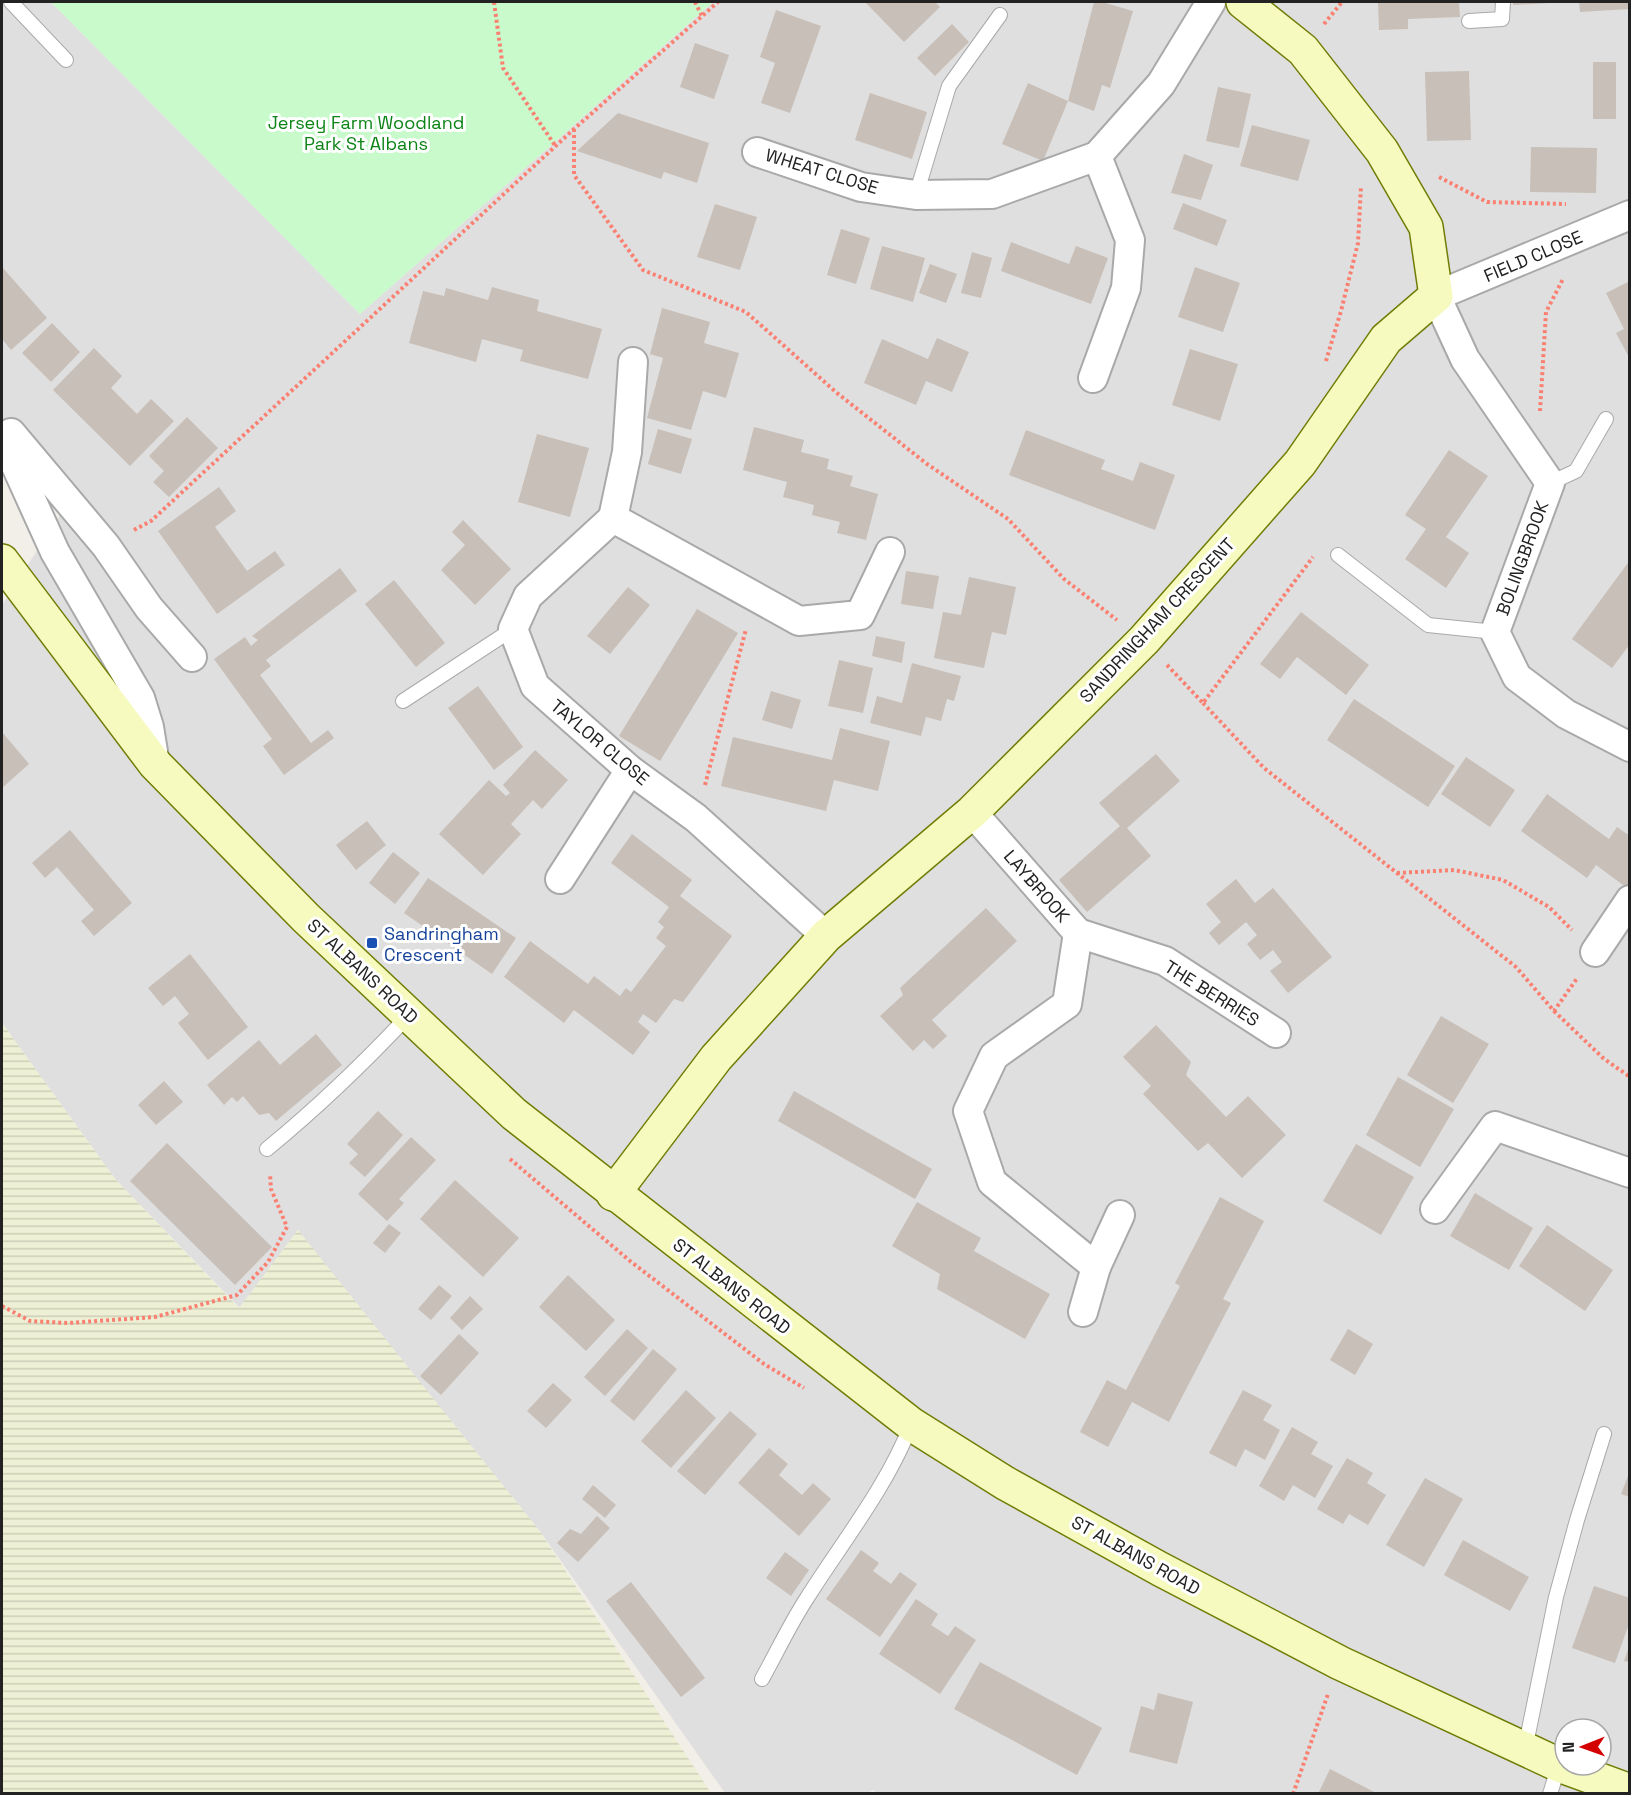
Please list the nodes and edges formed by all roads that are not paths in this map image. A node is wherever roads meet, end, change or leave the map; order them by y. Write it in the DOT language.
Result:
graph roads {
  1 [pos="12,2"];
  2 [pos="1212,2"];
  3 [pos="1243,2"];
  4 [pos="1503,2"];
  5 [pos="1000,15"];
  6 [pos="1469,21"];
  7 [pos="66,60"];
  8 [pos="757,152"];
  9 [pos="1097,156"];
  10 [pos="916,195"];
  11 [pos="1629,214"];
  12 [pos="1436,296"];
  13 [pos="633,362"];
  14 [pos="1093,378"];
  15 [pos="1606,419"];
  16 [pos="2,422"];
  17 [pos="2,435"];
  18 [pos="1550,483"];
  19 [pos="613,518"];
  20 [pos="890,552"];
  21 [pos="1338,555"];
  22 [pos="3,566"];
  23 [pos="513,629"];
  24 [pos="1495,632"];
  25 [pos="192,657"];
  26 [pos="403,701"];
  27 [pos="1629,747"];
  28 [pos="155,764"];
  29 [pos="630,770"];
  30 [pos="972,812"];
  31 [pos="560,879"];
  32 [pos="1629,900"];
  33 [pos="1078,933"];
  34 [pos="826,936"];
  35 [pos="1595,952"];
  36 [pos="409,1015"];
  37 [pos="1276,1033"];
  38 [pos="267,1149"];
  39 [pos="1629,1173"];
  40 [pos="613,1194"];
  41 [pos="1435,1209"];
  42 [pos="1120,1215"];
  43 [pos="1096,1267"];
  44 [pos="1083,1312"];
  45 [pos="911,1424"];
  46 [pos="1604,1434"];
  47 [pos="762,1679"];
  48 [pos="1525,1749"];
  49 [pos="1555,1779"];
  50 [pos="1629,1791"];
  1 -- 7 [label="lane"];
  2 -- 9 [label="street, WHEAT CLOSE"];
  3 -- 12 [label="main road"];
  4 -- 6 [label="lane"];
  5 -- 10 [label="lane"];
  8 -- 10 [label="street, WHEAT CLOSE"];
  9 -- 10 [label="street, WHEAT CLOSE"];
  9 -- 14 [label="street"];
  11 -- 12 [label="street, FIELD CLOSE"];
  12 -- 18 [label="street, BOLINGBROOK"];
  12 -- 30 [label="main road, SANDRINGHAM CRESCENT"];
  13 -- 19 [label="street"];
  15 -- 18 [label="lane"];
  16 -- 25 [label="street"];
  17 -- 28 [label="street"];
  18 -- 24 [label="street, BOLINGBROOK"];
  19 -- 20 [label="street"];
  19 -- 23 [label="street"];
  21 -- 24 [label="lane"];
  22 -- 28 [label="main road, ST ALBANS ROAD"];
  23 -- 26 [label="lane"];
  23 -- 29 [label="street, TAYLOR CLOSE"];
  24 -- 27 [label="street, BOLINGBROOK"];
  28 -- 36 [label="main road, ST ALBANS ROAD"];
  29 -- 31 [label="street"];
  29 -- 34 [label="street, TAYLOR CLOSE"];
  30 -- 33 [label="street, LAYBROOK"];
  30 -- 34 [label="main road, SANDRINGHAM CRESCENT"];
  32 -- 35 [label="street"];
  33 -- 37 [label="street, THE BERRIES"];
  33 -- 43 [label="street, LAYBROOK"];
  34 -- 40 [label="main road, SANDRINGHAM CRESCENT"];
  36 -- 38 [label="lane"];
  36 -- 40 [label="main road, ST ALBANS ROAD"];
  39 -- 41 [label="street"];
  40 -- 45 [label="main road, ST ALBANS ROAD"];
  42 -- 43 [label="street"];
  43 -- 44 [label="street"];
  45 -- 47 [label="lane"];
  45 -- 48 [label="main road, ST ALBANS ROAD"];
  46 -- 48 [label="lane"];
  48 -- 49 [label="main road, ST ALBANS ROAD"];
  49 -- 50 [label="main road, ST ALBANS ROAD"];
}
